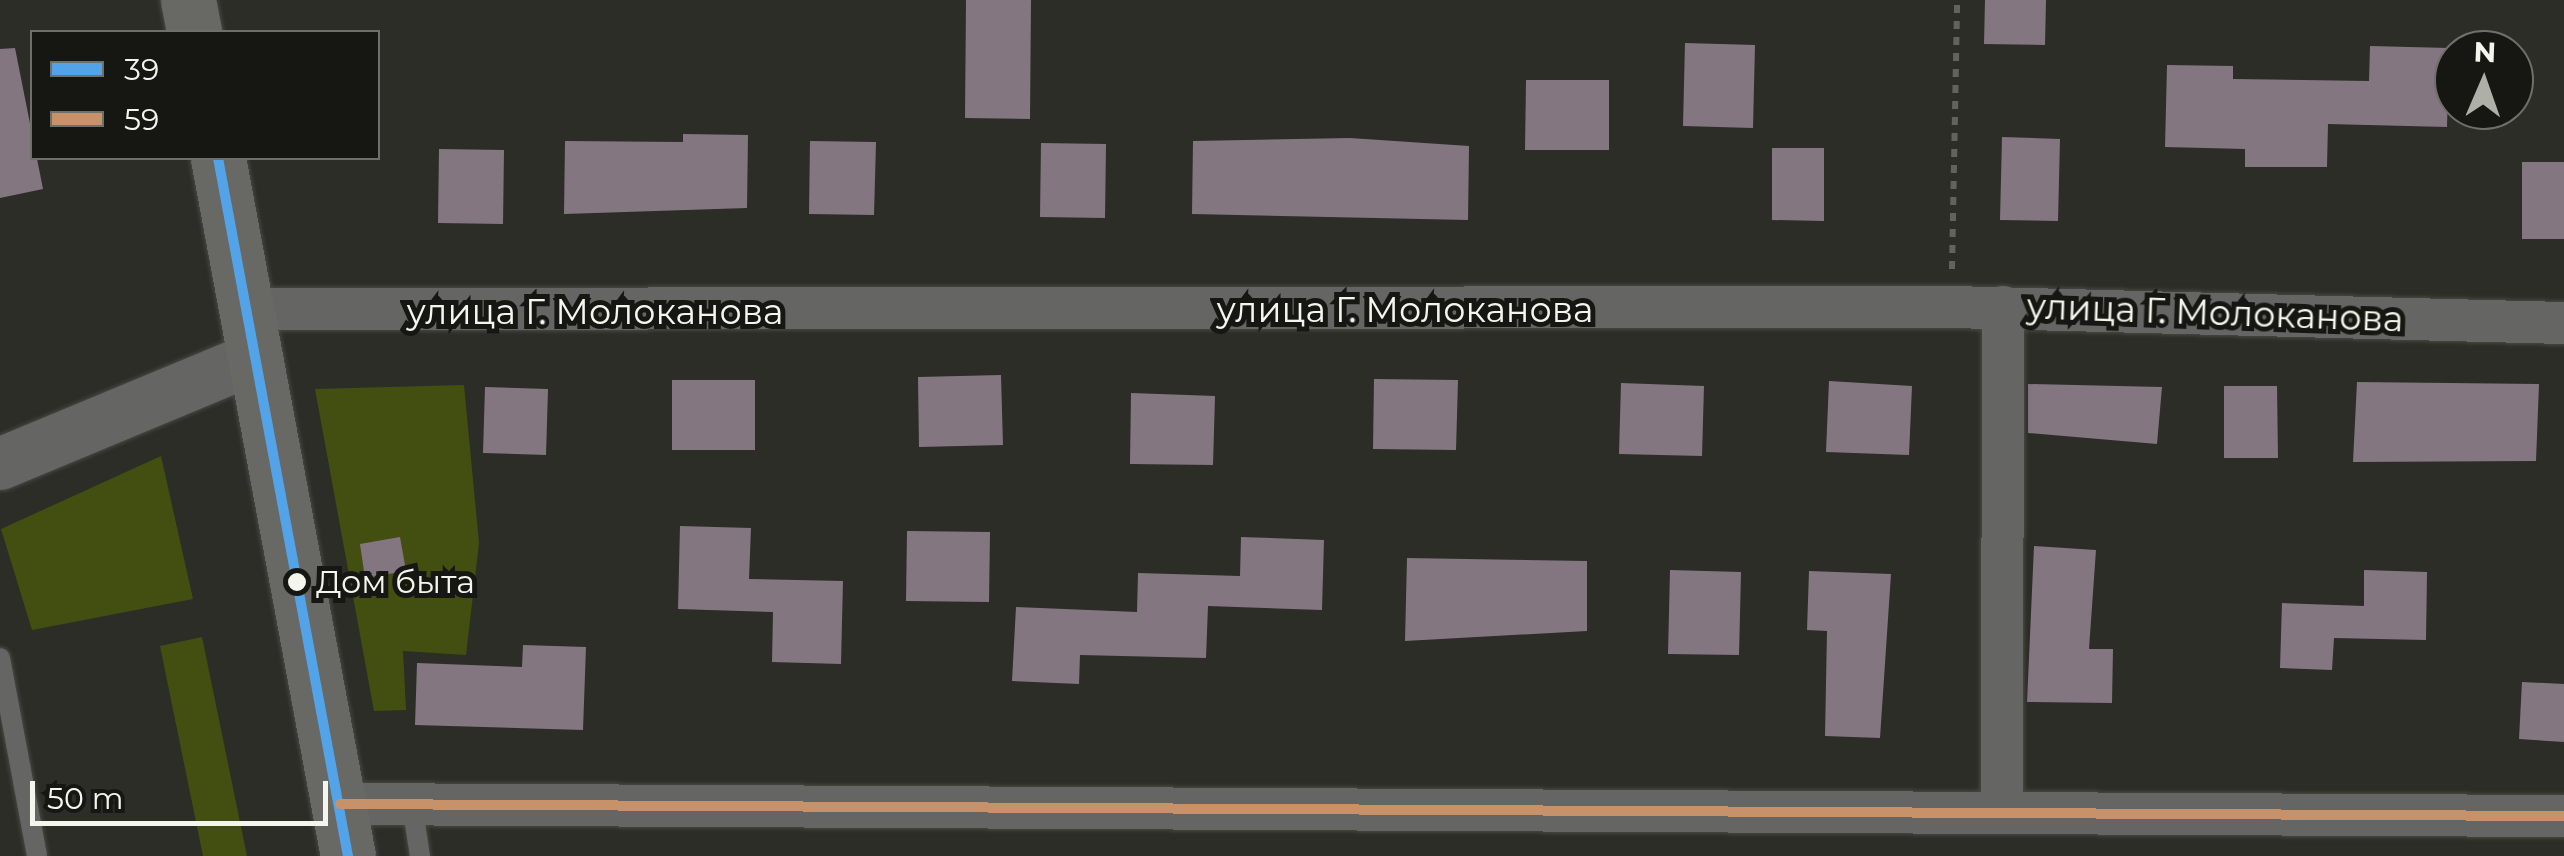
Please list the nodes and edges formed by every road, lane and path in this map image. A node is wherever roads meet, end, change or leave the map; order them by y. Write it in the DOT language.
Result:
graph roads {
  1 [pos="188,0"];
  2 [pos="1957,0"];
  3 [pos="194,30"];
  4 [pos="218,160"];
  5 [pos="1952,306"];
  6 [pos="2003,307"];
  7 [pos="2564,323"];
  8 [pos="252,333"];
  9 [pos="0,464"];
  10 [pos="0,658"];
  11 [pos="412,804"];
  12 [pos="2002,808"];
  13 [pos="2564,816"];
  14 [pos="344,830"];
  15 [pos="37,856"];
  16 [pos="420,856"];
  1 -- 3 [label="main road"];
  2 -- 5 [label="path"];
  4 -- 8 [label="main road"];
  5 -- 6 [label="street, улица Г. Молоканова"];
  5 -- 8 [label="street, улица Г. Молоканова"];
  6 -- 7 [label="street, улица Г. Молоканова"];
  6 -- 12 [label="street"];
  8 -- 9 [label="street"];
  8 -- 14 [label="main road"];
  10 -- 15 [label="lane"];
  11 -- 12 [label="street"];
  11 -- 14 [label="street"];
  11 -- 16 [label="lane"];
  12 -- 13 [label="street"];
}
